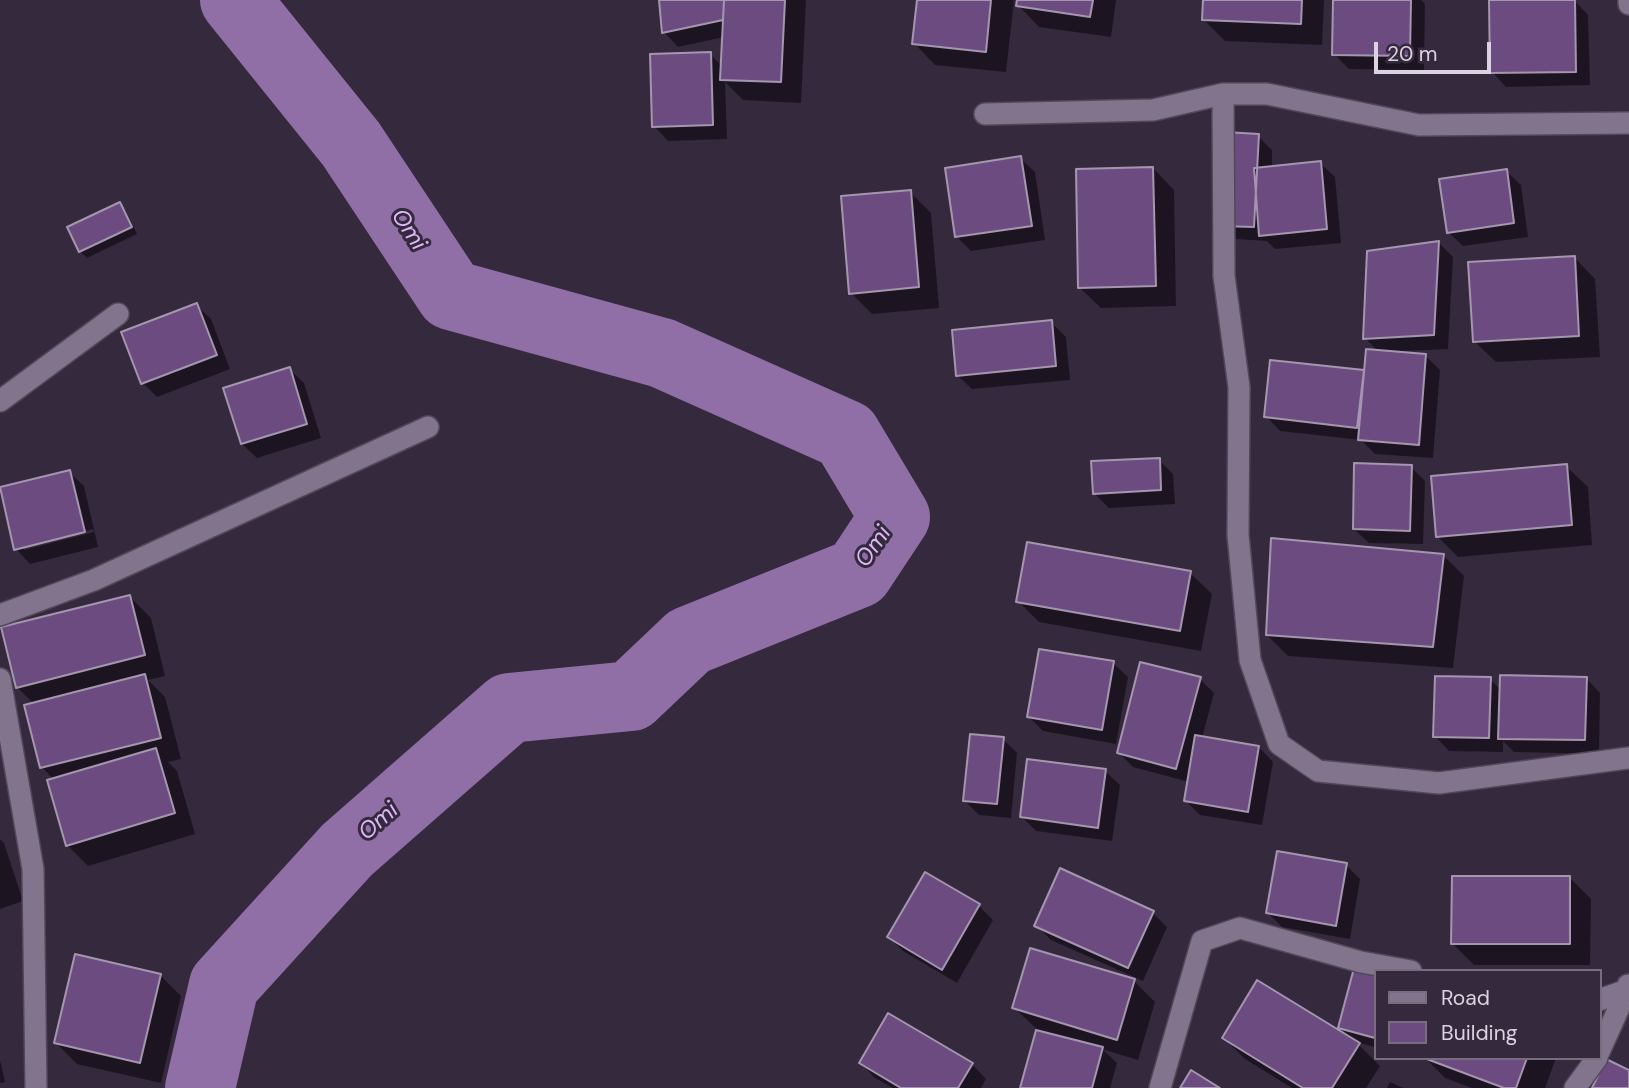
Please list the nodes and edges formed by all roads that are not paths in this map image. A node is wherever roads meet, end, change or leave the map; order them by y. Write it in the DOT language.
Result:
graph roads {
  1 [pos="1223,94"];
  2 [pos="985,114"];
  3 [pos="1629,123"];
  4 [pos="118,314"];
  5 [pos="0,401"];
  6 [pos="428,427"];
  7 [pos="0,615"];
  8 [pos="0,678"];
  9 [pos="1629,758"];
  10 [pos="1400,969"];
  11 [pos="1628,987"];
  12 [pos="1601,999"];
  13 [pos="1601,1048"];
  14 [pos="1596,1060"];
  15 [pos="36,1088"];
  16 [pos="1160,1088"];
  17 [pos="1575,1088"];
  1 -- 2 [label="street"];
  1 -- 3 [label="street"];
  1 -- 9 [label="street"];
  4 -- 5 [label="street"];
  6 -- 7 [label="street"];
  8 -- 15 [label="street"];
  10 -- 16 [label="street"];
  11 -- 12 [label="street"];
  11 -- 13 [label="street"];
  14 -- 17 [label="street"];
}
